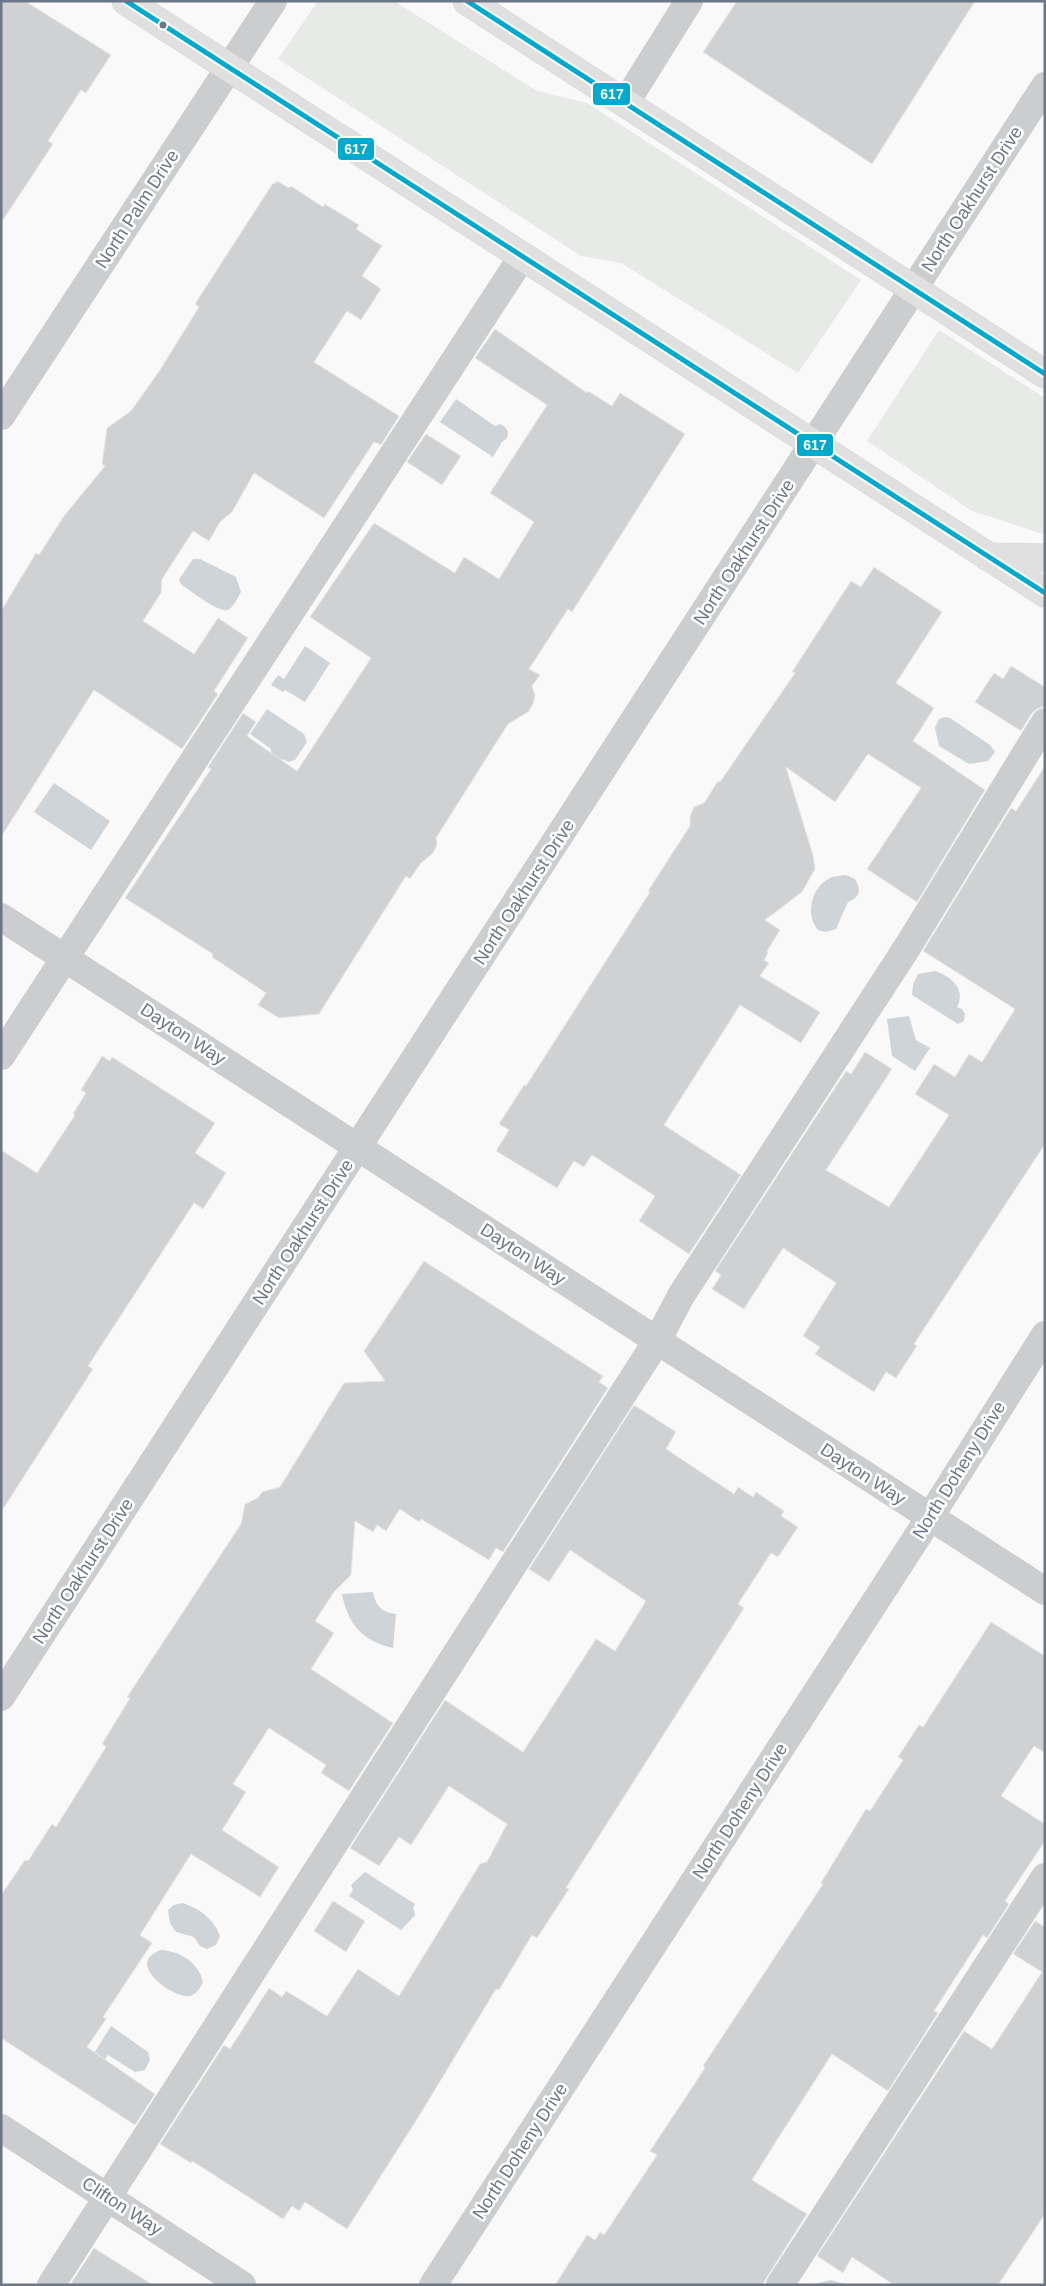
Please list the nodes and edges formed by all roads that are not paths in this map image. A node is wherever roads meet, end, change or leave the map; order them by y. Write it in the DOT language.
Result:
graph roads {
  1 [pos="126,1"];
  2 [pos="273,1"];
  3 [pos="467,1"];
  4 [pos="689,1"];
  5 [pos="229,68"];
  6 [pos="1045,86"];
  7 [pos="626,102"];
  8 [pos="522,256"];
  9 [pos="914,289"];
  10 [pos="1045,374"];
  11 [pos="1,416"];
  12 [pos="813,445"];
  13 [pos="988,557"];
  14 [pos="1045,558"];
  15 [pos="1045,593"];
  16 [pos="1045,722"];
  17 [pos="1,917"];
  18 [pos="64,958"];
  19 [pos="1,1056"];
  20 [pos="358,1148"];
  21 [pos="1045,1335"];
  22 [pos="657,1341"];
  23 [pos="930,1517"];
  24 [pos="1045,1591"];
  25 [pos="1,1697"];
  26 [pos="1045,1877"];
  27 [pos="1,2128"];
  28 [pos="107,2197"];
  29 [pos="51,2285"];
  30 [pos="242,2285"];
  31 [pos="433,2285"];
  32 [pos="780,2285"];
  1 -- 5 [label="main road"];
  2 -- 5 [label="street, North Palm Drive"];
  3 -- 7 [label="main road"];
  4 -- 7 [label="street"];
  5 -- 8 [label="main road"];
  5 -- 11 [label="street, North Palm Drive"];
  6 -- 9 [label="street, North Oakhurst Drive"];
  7 -- 9 [label="main road"];
  8 -- 12 [label="main road"];
  8 -- 18 [label="street"];
  9 -- 10 [label="main road"];
  9 -- 12 [label="street, North Oakhurst Drive"];
  12 -- 13 [label="main road"];
  12 -- 20 [label="street, North Oakhurst Drive"];
  13 -- 14 [label="main road"];
  13 -- 15 [label="main road"];
  16 -- 22 [label="street"];
  17 -- 18 [label="street, Dayton Way"];
  18 -- 19 [label="street"];
  18 -- 20 [label="street, Dayton Way"];
  20 -- 22 [label="street, Dayton Way"];
  20 -- 25 [label="street, North Oakhurst Drive"];
  21 -- 23 [label="street, North Doheny Drive"];
  22 -- 23 [label="street, Dayton Way"];
  22 -- 28 [label="street"];
  23 -- 24 [label="street, Dayton Way"];
  23 -- 31 [label="street, North Doheny Drive"];
  26 -- 32 [label="street"];
  27 -- 28 [label="street, Clifton Way"];
  28 -- 29 [label="street"];
  28 -- 30 [label="street, Clifton Way"];
}
